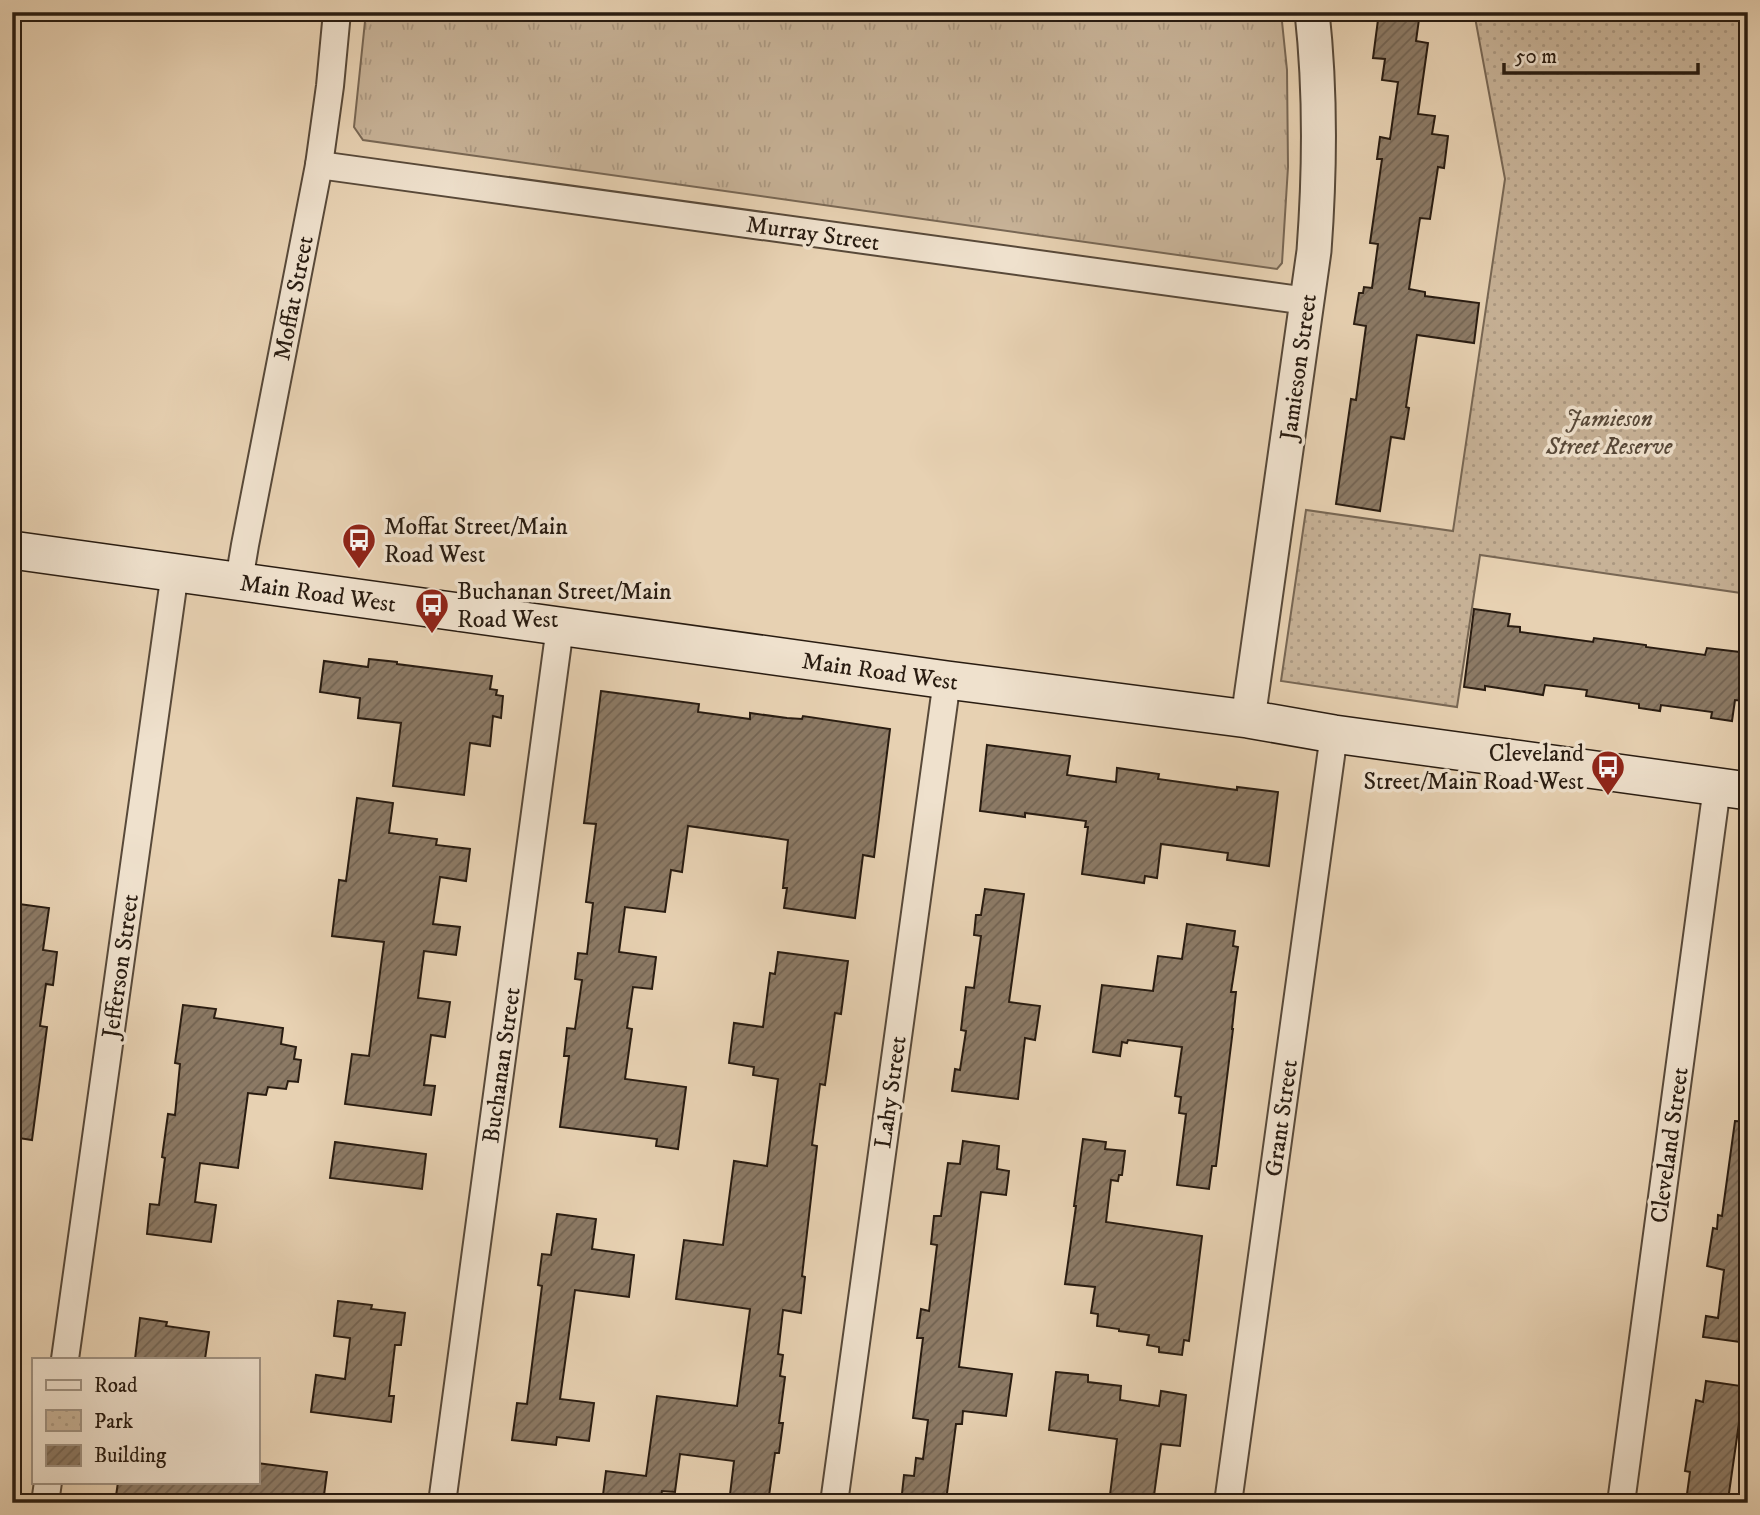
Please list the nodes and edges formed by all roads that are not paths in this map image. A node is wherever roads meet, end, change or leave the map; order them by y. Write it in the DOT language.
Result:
graph roads {
  1 [pos="337,12"];
  2 [pos="1312,12"];
  3 [pos="319,165"];
  4 [pos="1307,301"];
  5 [pos="12,550"];
  6 [pos="175,572"];
  7 [pos="239,582"];
  8 [pos="560,627"];
  9 [pos="947,680"];
  10 [pos="1248,719"];
  11 [pos="1334,734"];
  12 [pos="1733,789"];
  13 [pos="65,1358"];
  14 [pos="48,1484"];
  15 [pos="45,1503"];
  16 [pos="442,1503"];
  17 [pos="834,1503"];
  18 [pos="1228,1503"];
  19 [pos="1621,1503"];
  1 -- 3 [label="street, Moffat Street"];
  2 -- 4 [label="street, Jamieson Street"];
  3 -- 4 [label="street, Murray Street"];
  3 -- 7 [label="street, Moffat Street"];
  4 -- 10 [label="street, Jamieson Street"];
  5 -- 6 [label="main road, Main Road West"];
  6 -- 7 [label="main road, Main Road West"];
  6 -- 13 [label="street, Jefferson Street"];
  7 -- 8 [label="main road, Main Road West"];
  8 -- 9 [label="main road, Main Road West"];
  8 -- 16 [label="street, Buchanan Street"];
  9 -- 10 [label="main road, Main Road West"];
  9 -- 17 [label="street, Lahy Street"];
  10 -- 11 [label="main road, Main Road West"];
  11 -- 12 [label="main road, Main Road West"];
  11 -- 18 [label="street, Grant Street"];
  12 -- 19 [label="street, Cleveland Street"];
  14 -- 15 [label="street"];
}
